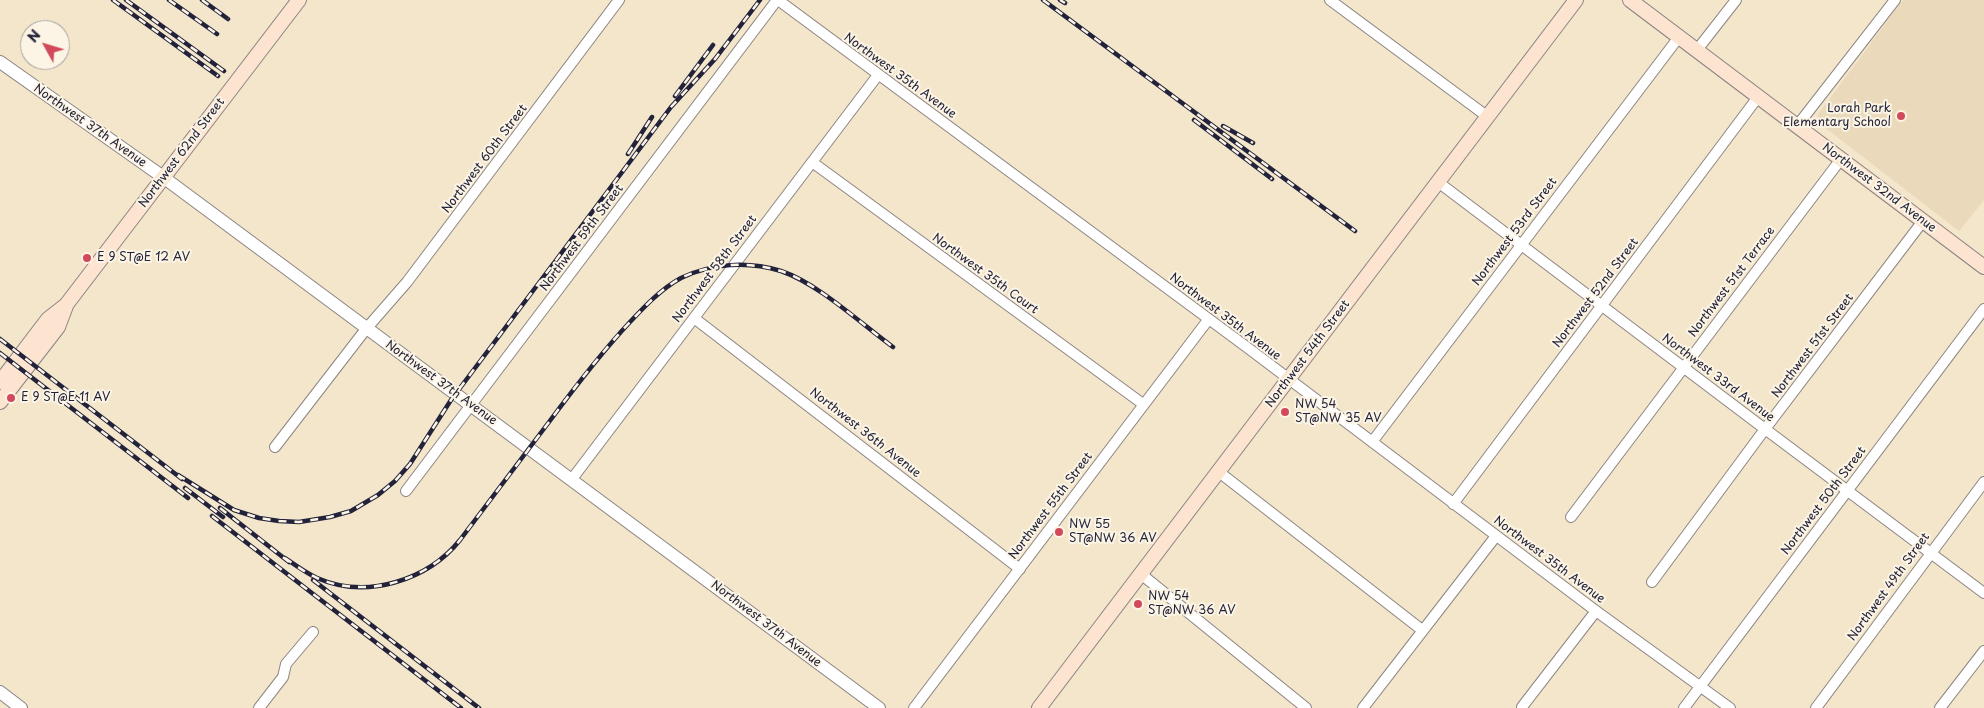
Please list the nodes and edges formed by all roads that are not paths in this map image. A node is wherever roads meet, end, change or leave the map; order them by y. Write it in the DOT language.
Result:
graph roads {
  1 [pos="299,0"];
  2 [pos="619,0"];
  3 [pos="778,0"];
  4 [pos="1330,0"];
  5 [pos="1576,0"];
  6 [pos="1630,0"];
  7 [pos="1736,0"];
  8 [pos="1895,0"];
  9 [pos="1679,37"];
  10 [pos="1697,50"];
  11 [pos="0,62"];
  12 [pos="878,75"];
  13 [pos="1758,96"];
  14 [pos="1488,117"];
  15 [pos="1797,126"];
  16 [pos="1841,159"];
  17 [pos="812,162"];
  18 [pos="163,177"];
  19 [pos="1438,182"];
  20 [pos="1923,221"];
  21 [pos="1520,244"];
  22 [pos="1984,267"];
  23 [pos="1603,305"];
  24 [pos="1984,309"];
  25 [pos="694,318"];
  26 [pos="1208,320"];
  27 [pos="366,329"];
  28 [pos="25,358"];
  29 [pos="1683,368"];
  30 [pos="1288,380"];
  31 [pos="0,382"];
  32 [pos="0,402"];
  33 [pos="1143,404"];
  34 [pos="472,405"];
  35 [pos="1765,430"];
  36 [pos="1372,442"];
  37 [pos="275,447"];
  38 [pos="1219,472"];
  39 [pos="572,479"];
  40 [pos="1984,482"];
  41 [pos="406,491"];
  42 [pos="1848,491"];
  43 [pos="1453,504"];
  44 [pos="1571,517"];
  45 [pos="1496,536"];
  46 [pos="1930,552"];
  47 [pos="1020,569"];
  48 [pos="1141,574"];
  49 [pos="1652,582"];
  50 [pos="1984,593"];
  51 [pos="1596,611"];
  52 [pos="1422,630"];
  53 [pos="313,632"];
  54 [pos="1984,650"];
  55 [pos="1701,686"];
  56 [pos="0,692"];
  57 [pos="1522,707"];
  58 [pos="21,708"];
  59 [pos="259,708"];
  60 [pos="879,708"];
  61 [pos="914,708"];
  62 [pos="1039,708"];
  63 [pos="1306,708"];
  64 [pos="1362,708"];
  65 [pos="1684,708"];
  66 [pos="1730,708"];
  67 [pos="1816,708"];
  68 [pos="1940,708"];
  1 -- 18 [label="main road, Northwest 62nd Street"];
  2 -- 27 [label="street, Northwest 60th Street"];
  3 -- 12 [label="street, Northwest 35th Avenue"];
  3 -- 34 [label="street, Northwest 59th Street"];
  4 -- 14 [label="street"];
  5 -- 14 [label="main road, Northwest 54th Street"];
  6 -- 9 [label="main road, Northwest 32nd Avenue"];
  7 -- 10 [label="street"];
  8 -- 15 [label="street"];
  9 -- 10 [label="main road, Northwest 32nd Avenue"];
  9 -- 21 [label="street, Northwest 53rd Street"];
  10 -- 13 [label="main road, Northwest 32nd Avenue"];
  11 -- 18 [label="street, Northwest 37th Avenue"];
  12 -- 17 [label="street, Northwest 58th Street"];
  12 -- 26 [label="street, Northwest 35th Avenue"];
  13 -- 15 [label="main road, Northwest 32nd Avenue"];
  13 -- 23 [label="street, Northwest 52nd Street"];
  14 -- 19 [label="main road, Northwest 54th Street"];
  15 -- 16 [label="main road, Northwest 32nd Avenue"];
  16 -- 20 [label="main road, Northwest 32nd Avenue"];
  16 -- 29 [label="street, Northwest 51st Terrace"];
  17 -- 25 [label="street, Northwest 58th Street"];
  17 -- 33 [label="street, Northwest 35th Court"];
  18 -- 27 [label="street, Northwest 37th Avenue"];
  18 -- 28 [label="main road, Northwest 62nd Street"];
  19 -- 21 [label="street, Northwest 33rd Avenue"];
  19 -- 30 [label="main road, Northwest 54th Street"];
  20 -- 22 [label="main road, Northwest 32nd Avenue"];
  20 -- 35 [label="street, Northwest 51st Street"];
  21 -- 23 [label="street, Northwest 33rd Avenue"];
  21 -- 36 [label="street, Northwest 53rd Street"];
  23 -- 29 [label="street, Northwest 33rd Avenue"];
  23 -- 43 [label="street, Northwest 52nd Street"];
  24 -- 42 [label="street, Northwest 50th Street"];
  25 -- 39 [label="street, Northwest 58th Street"];
  25 -- 47 [label="street, Northwest 36th Avenue"];
  26 -- 30 [label="street, Northwest 35th Avenue"];
  26 -- 33 [label="street, Northwest 55th Street"];
  27 -- 34 [label="street, Northwest 37th Avenue"];
  27 -- 37 [label="street, Northwest 60th Street"];
  28 -- 31 [label="main road"];
  28 -- 32 [label="main road"];
  29 -- 35 [label="street, Northwest 33rd Avenue"];
  29 -- 44 [label="street, Northwest 51st Terrace"];
  30 -- 36 [label="street, Northwest 35th Avenue"];
  30 -- 38 [label="main road, Northwest 54th Street"];
  33 -- 47 [label="street, Northwest 55th Street"];
  34 -- 39 [label="street, Northwest 37th Avenue"];
  34 -- 41 [label="street, Northwest 59th Street"];
  35 -- 42 [label="street, Northwest 33rd Avenue"];
  35 -- 49 [label="street, Northwest 51st Street"];
  36 -- 43 [label="street, Northwest 35th Avenue"];
  38 -- 48 [label="main road, Northwest 54th Street"];
  38 -- 52 [label="street"];
  39 -- 60 [label="street, Northwest 37th Avenue"];
  40 -- 46 [label="street, Northwest 49th Street"];
  42 -- 46 [label="street, Northwest 33rd Avenue"];
  42 -- 55 [label="street, Northwest 50th Street"];
  43 -- 45 [label="street, Northwest 35th Avenue"];
  45 -- 51 [label="street, Northwest 35th Avenue"];
  45 -- 52 [label="street"];
  46 -- 50 [label="street, Northwest 33rd Avenue"];
  46 -- 67 [label="street, Northwest 49th Street"];
  47 -- 61 [label="street, Northwest 55th Street"];
  48 -- 62 [label="main road, Northwest 54th Street"];
  48 -- 63 [label="street"];
  51 -- 55 [label="street, Northwest 35th Avenue"];
  51 -- 57 [label="street"];
  52 -- 64 [label="street"];
  53 -- 59 [label="street"];
  54 -- 68 [label="street"];
  55 -- 65 [label="street, Northwest 50th Street"];
  55 -- 66 [label="street, Northwest 35th Avenue"];
  56 -- 58 [label="street"];
}
